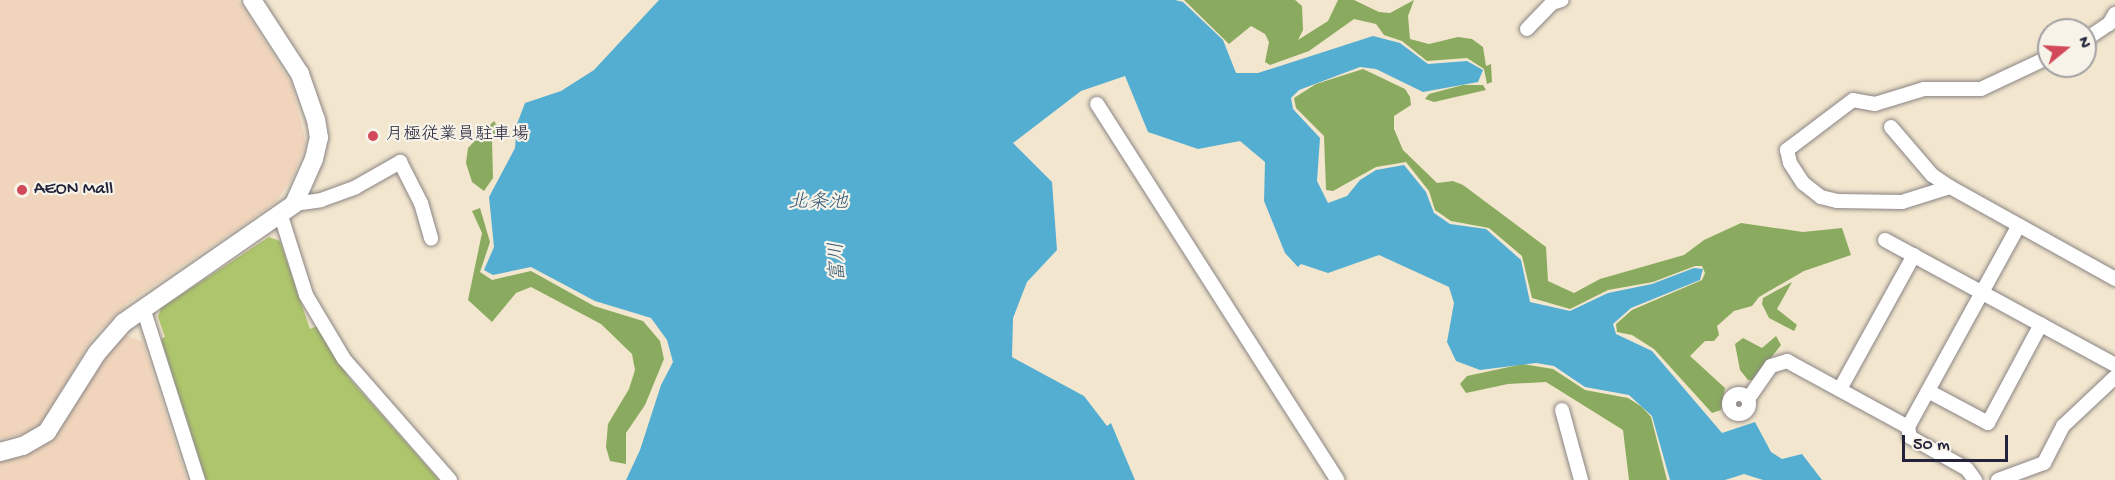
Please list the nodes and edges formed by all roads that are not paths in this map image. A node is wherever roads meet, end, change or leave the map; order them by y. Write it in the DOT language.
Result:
graph roads {
  1 [pos="252,0"];
  2 [pos="1562,0"];
  3 [pos="2115,14"];
  4 [pos="1527,29"];
  5 [pos="2097,32"];
  6 [pos="2037,62"];
  7 [pos="1097,104"];
  8 [pos="1891,127"];
  9 [pos="1950,187"];
  10 [pos="287,210"];
  11 [pos="2018,227"];
  12 [pos="431,239"];
  13 [pos="1885,240"];
  14 [pos="1914,255"];
  15 [pos="2115,279"];
  16 [pos="1982,292"];
  17 [pos="143,308"];
  18 [pos="2041,324"];
  19 [pos="2115,365"];
  20 [pos="2115,376"];
  21 [pos="1840,389"];
  22 [pos="1928,391"];
  23 [pos="1748,399"];
  24 [pos="1562,410"];
  25 [pos="1908,427"];
  26 [pos="0,452"];
  27 [pos="198,480"];
  28 [pos="450,480"];
  29 [pos="1337,480"];
  30 [pos="1581,480"];
  31 [pos="1975,480"];
  32 [pos="1998,480"];
  1 -- 10 [label="street"];
  2 -- 4 [label="street"];
  3 -- 5 [label="street"];
  6 -- 9 [label="street"];
  7 -- 29 [label="street"];
  8 -- 9 [label="street"];
  9 -- 11 [label="street"];
  10 -- 12 [label="street"];
  10 -- 17 [label="street"];
  10 -- 28 [label="street"];
  11 -- 15 [label="street"];
  11 -- 16 [label="street"];
  13 -- 14 [label="street"];
  14 -- 16 [label="street"];
  14 -- 21 [label="street"];
  16 -- 18 [label="street"];
  16 -- 22 [label="street"];
  17 -- 26 [label="street"];
  17 -- 27 [label="street"];
  18 -- 19 [label="street"];
  18 -- 22 [label="street"];
  20 -- 32 [label="street"];
  21 -- 23 [label="street"];
  21 -- 25 [label="street"];
  22 -- 25 [label="street"];
  24 -- 30 [label="street"];
  25 -- 31 [label="street"];
}
